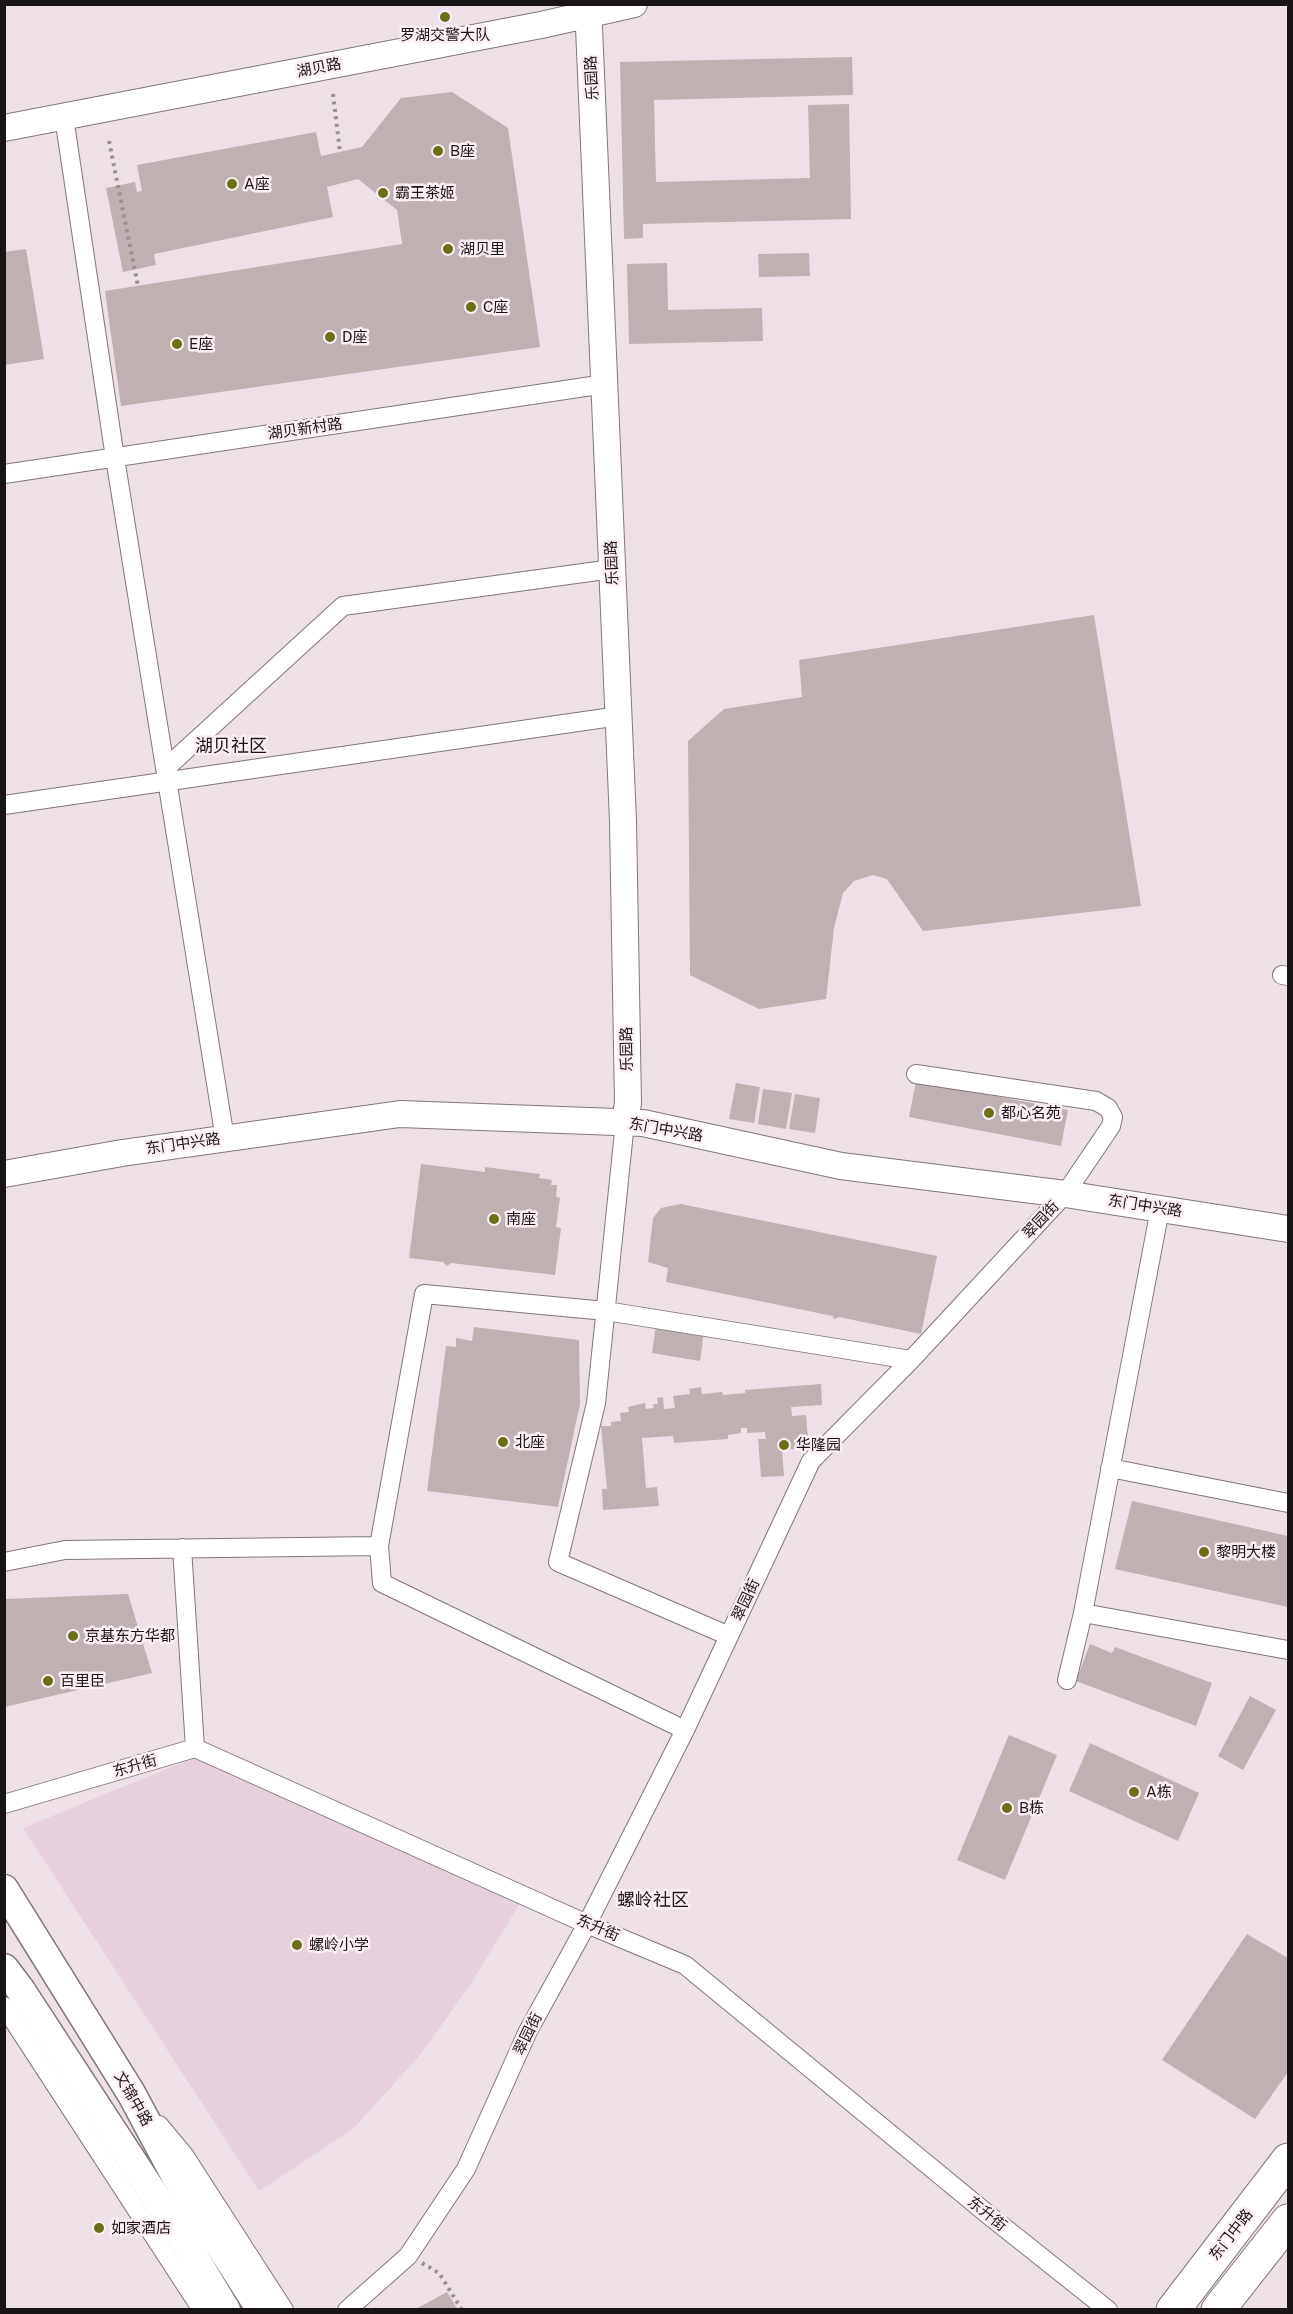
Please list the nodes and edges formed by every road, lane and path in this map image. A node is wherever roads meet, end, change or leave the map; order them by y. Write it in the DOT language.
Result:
graph roads {
  1 [pos="634,4"];
  2 [pos="589,10"];
  3 [pos="333,94"];
  4 [pos="64,117"];
  5 [pos="4,128"];
  6 [pos="109,141"];
  7 [pos="340,152"];
  8 [pos="138,286"];
  9 [pos="605,384"];
  10 [pos="115,458"];
  11 [pos="4,474"];
  12 [pos="612,569"];
  13 [pos="619,716"];
  14 [pos="167,774"];
  15 [pos="4,805"];
  16 [pos="916,1074"];
  17 [pos="625,1122"];
  18 [pos="225,1139"];
  19 [pos="4,1174"];
  20 [pos="1065,1194"];
  21 [pos="1160,1209"];
  22 [pos="1288,1229"];
  23 [pos="606,1311"];
  24 [pos="911,1360"];
  25 [pos="1110,1468"];
  26 [pos="1288,1503"];
  27 [pos="379,1546"];
  28 [pos="182,1548"];
  29 [pos="4,1562"];
  30 [pos="1083,1613"];
  31 [pos="729,1636"];
  32 [pos="1288,1650"];
  33 [pos="1067,1680"];
  34 [pos="685,1730"];
  35 [pos="195,1748"];
  36 [pos="4,1804"];
  37 [pos="4,1889"];
  38 [pos="586,1924"];
  39 [pos="4,1968"];
  40 [pos="4,2006"];
  41 [pos="131,2093"];
  42 [pos="1288,2160"];
  43 [pos="1288,2221"];
  44 [pos="196,2234"];
  45 [pos="408,2256"];
  46 [pos="202,2310"];
  47 [pos="226,2310"];
  48 [pos="261,2310"];
  49 [pos="284,2310"];
  50 [pos="347,2310"];
  51 [pos="462,2310"];
  52 [pos="1108,2310"];
  53 [pos="1173,2310"];
  54 [pos="1218,2310"];
  1 -- 2 [label="street, 湖贝路"];
  2 -- 4 [label="street, 湖贝路"];
  2 -- 9 [label="street, 乐园路"];
  3 -- 7 [label="path"];
  4 -- 5 [label="street, 湖贝路"];
  4 -- 10 [label="street"];
  6 -- 8 [label="path"];
  9 -- 10 [label="street, 湖贝新村路"];
  9 -- 12 [label="street, 乐园路"];
  10 -- 11 [label="street, 湖贝新村路"];
  10 -- 14 [label="street"];
  12 -- 13 [label="street, 乐园路"];
  12 -- 14 [label="street"];
  13 -- 14 [label="street"];
  13 -- 17 [label="street, 乐园路"];
  14 -- 15 [label="street"];
  14 -- 18 [label="street"];
  16 -- 20 [label="street, 翠园街"];
  17 -- 18 [label="street, 东门中兴路"];
  17 -- 20 [label="street, 东门中兴路"];
  17 -- 23 [label="street"];
  18 -- 19 [label="street, 东门中兴路"];
  20 -- 21 [label="street, 东门中兴路"];
  20 -- 24 [label="street, 翠园街"];
  21 -- 22 [label="street, 东门中兴路"];
  21 -- 25 [label="street"];
  23 -- 24 [label="street"];
  23 -- 27 [label="street"];
  23 -- 31 [label="street"];
  24 -- 31 [label="street, 翠园街"];
  25 -- 26 [label="street"];
  25 -- 30 [label="street"];
  27 -- 28 [label="street"];
  27 -- 34 [label="street"];
  28 -- 29 [label="street"];
  28 -- 35 [label="street"];
  30 -- 32 [label="street"];
  30 -- 33 [label="street"];
  31 -- 34 [label="street, 翠园街"];
  34 -- 38 [label="street, 翠园街"];
  35 -- 36 [label="street, 东升街"];
  35 -- 38 [label="street, 东升街"];
  37 -- 41 [label="main road, 文锦中路"];
  38 -- 45 [label="street, 翠园街"];
  38 -- 52 [label="street, 东升街"];
  39 -- 44 [label="main road, 文锦中路"];
  40 -- 46 [label="street"];
  41 -- 44 [label="main road, 文锦中路"];
  41 -- 49 [label="street"];
  42 -- 53 [label="highway, 东门中路"];
  43 -- 54 [label="highway"];
  44 -- 47 [label="main road, 文锦中路"];
  44 -- 48 [label="main road, 文锦中路"];
  45 -- 50 [label="street, 翠园街"];
  45 -- 51 [label="path"];
}
